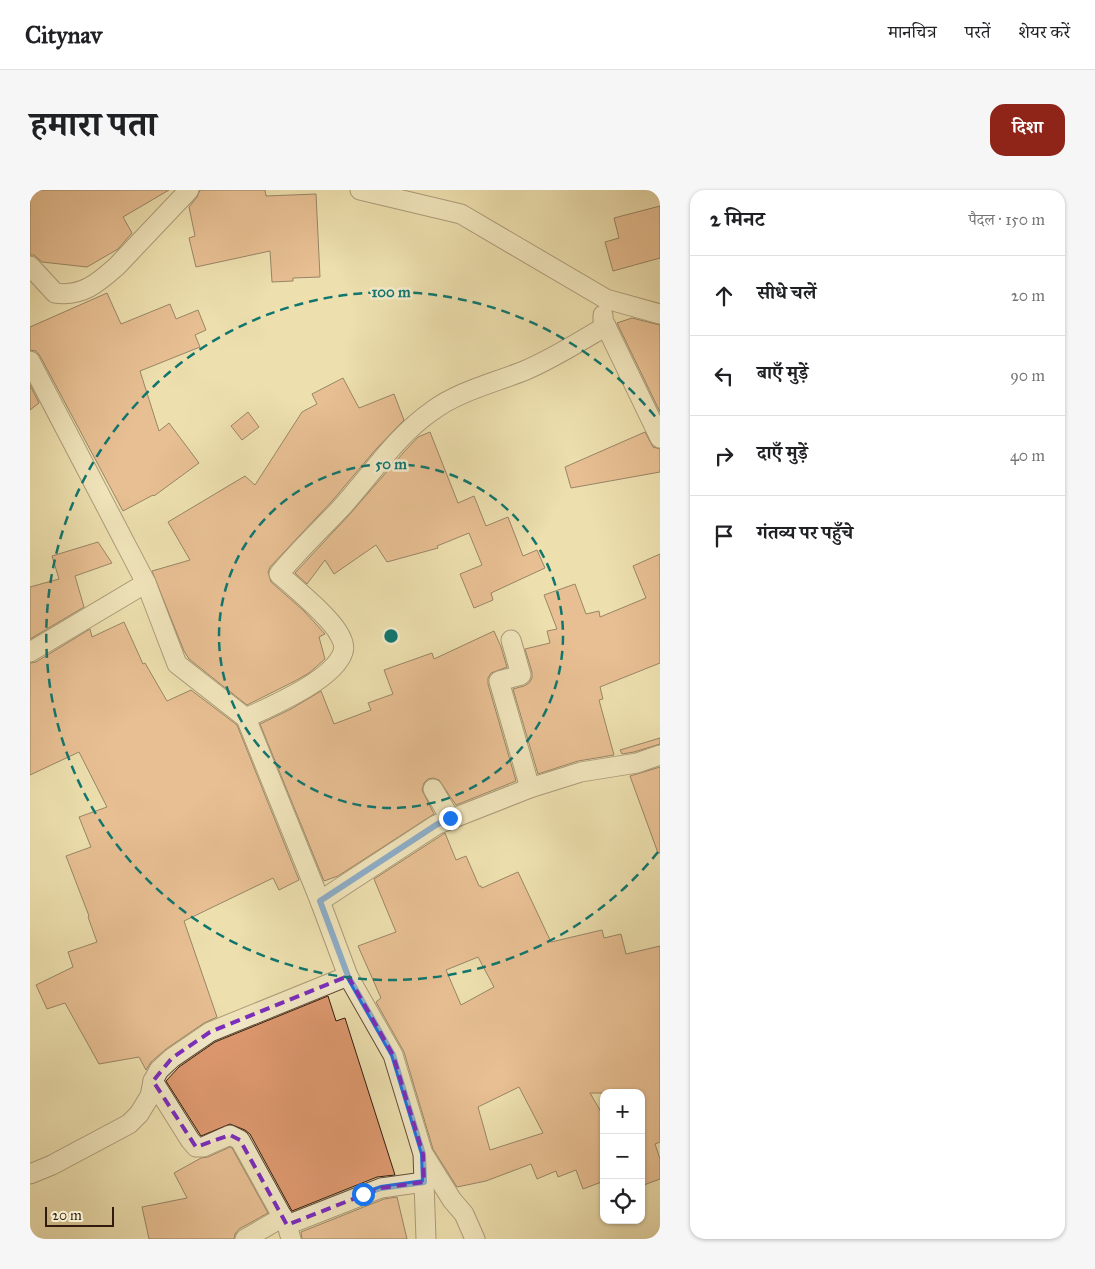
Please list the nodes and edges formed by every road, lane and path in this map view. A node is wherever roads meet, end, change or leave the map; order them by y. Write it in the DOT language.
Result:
graph roads {
  1 [pos="188,190"];
  2 [pos="360,190"];
  3 [pos="418,197"];
  4 [pos="30,266"];
  5 [pos="606,299"];
  6 [pos="660,314"];
  7 [pos="606,326"];
  8 [pos="30,361"];
  9 [pos="660,438"];
  10 [pos="146,584"];
  11 [pos="511,640"];
  12 [pos="30,652"];
  13 [pos="246,718"];
  14 [pos="660,755"];
  15 [pos="530,788"];
  16 [pos="433,790"];
  17 [pos="450,818"];
  18 [pos="320,901"];
  19 [pos="348,976"];
  20 [pos="153,1082"];
  21 [pos="423,1154"];
  22 [pos="30,1174"];
  23 [pos="424,1182"];
  24 [pos="287,1227"];
  25 [pos="245,1239"];
  26 [pos="426,1239"];
  27 [pos="475,1239"];
  1 -- 4 [label="street"];
  2 -- 3 [label="street"];
  3 -- 5 [label="street"];
  5 -- 6 [label="street"];
  5 -- 7 [label="street"];
  7 -- 9 [label="street"];
  7 -- 13 [label="street"];
  8 -- 10 [label="street"];
  10 -- 12 [label="street"];
  10 -- 13 [label="street"];
  11 -- 15 [label="street"];
  13 -- 18 [label="street"];
  14 -- 15 [label="street"];
  15 -- 17 [label="street"];
  16 -- 17 [label="street"];
  17 -- 18 [label="street"];
  18 -- 19 [label="street"];
  19 -- 20 [label="street"];
  19 -- 21 [label="street"];
  20 -- 22 [label="street"];
  20 -- 24 [label="street"];
  21 -- 23 [label="street"];
  21 -- 27 [label="street"];
  23 -- 24 [label="street"];
  23 -- 26 [label="street"];
  24 -- 25 [label="street"];
}
